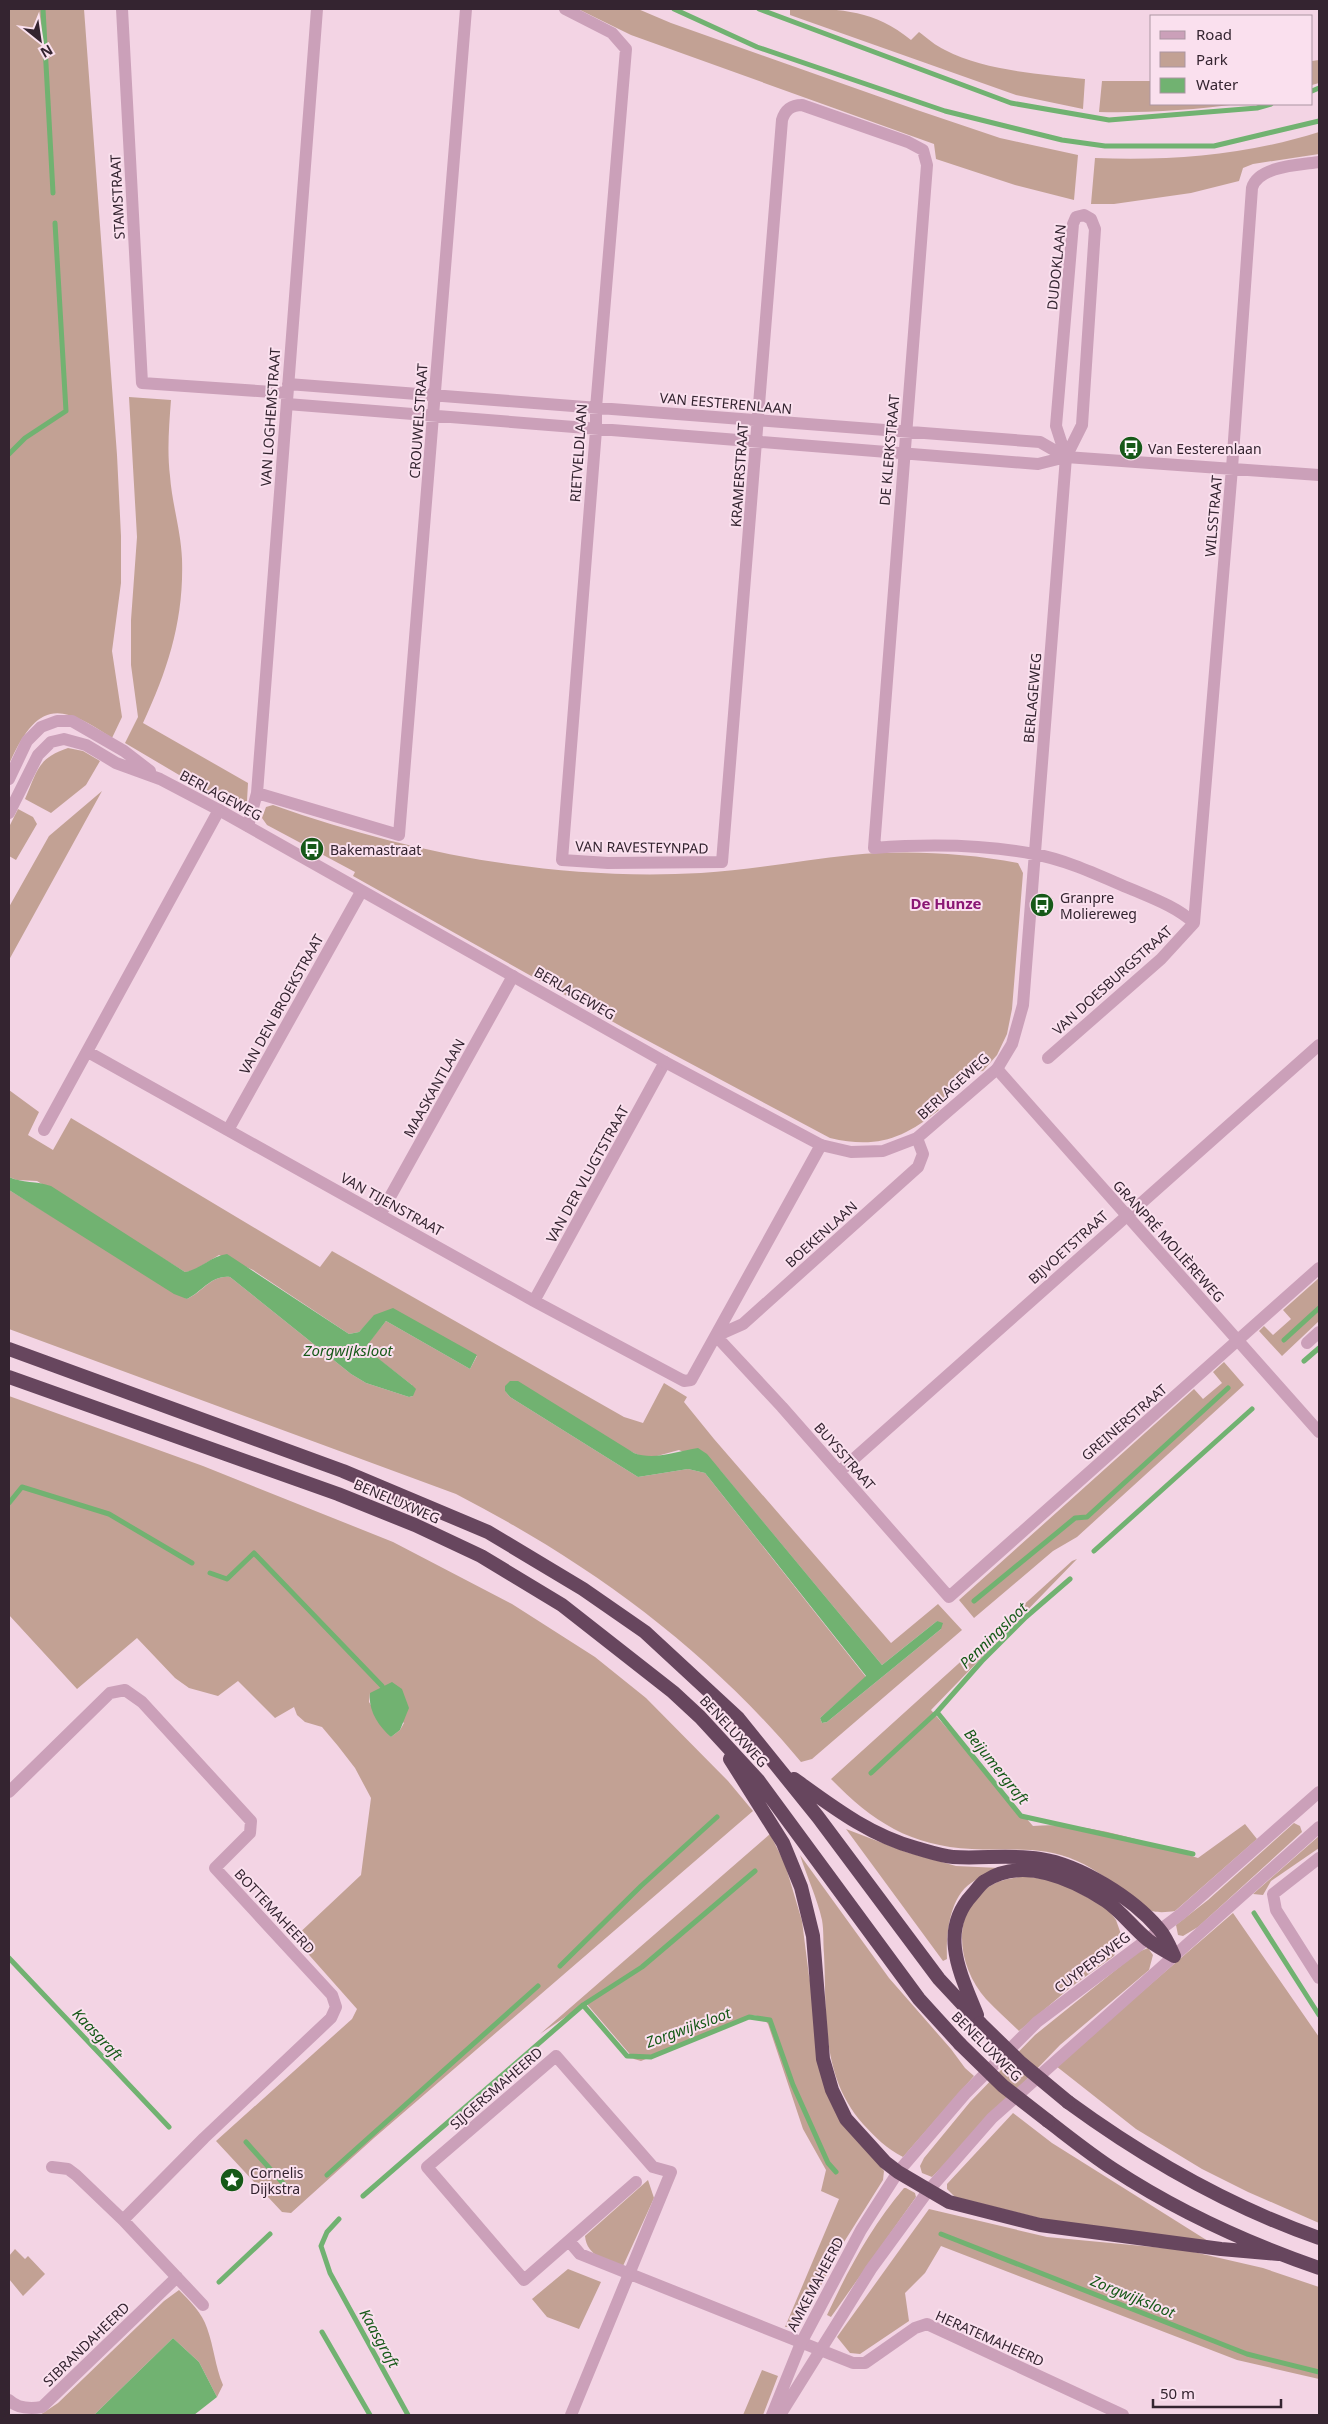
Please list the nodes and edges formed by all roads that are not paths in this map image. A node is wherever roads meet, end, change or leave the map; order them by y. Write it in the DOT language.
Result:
graph roads {
  1 [pos="122,9"];
  2 [pos="316,9"];
  3 [pos="466,9"];
  4 [pos="565,9"];
  5 [pos="834,115"];
  6 [pos="1319,162"];
  7 [pos="142,383"];
  8 [pos="287,394"];
  9 [pos="434,396"];
  10 [pos="596,408"];
  11 [pos="434,416"];
  12 [pos="758,421"];
  13 [pos="596,430"];
  14 [pos="906,430"];
  15 [pos="757,442"];
  16 [pos="904,454"];
  17 [pos="1066,456"];
  18 [pos="1232,468"];
  19 [pos="1319,475"];
  20 [pos="160,779"];
  21 [pos="9,780"];
  22 [pos="257,793"];
  23 [pos="220,810"];
  24 [pos="9,813"];
  25 [pos="248,826"];
  26 [pos="1035,854"];
  27 [pos="562,860"];
  28 [pos="722,862"];
  29 [pos="360,892"];
  30 [pos="1194,923"];
  31 [pos="513,976"];
  32 [pos="1319,1045"];
  33 [pos="88,1052"];
  34 [pos="1048,1058"];
  35 [pos="665,1062"];
  36 [pos="997,1069"];
  37 [pos="44,1130"];
  38 [pos="228,1130"];
  39 [pos="917,1138"];
  40 [pos="822,1145"];
  41 [pos="380,1215"];
  42 [pos="1126,1215"];
  43 [pos="1319,1268"];
  44 [pos="534,1301"];
  45 [pos="1319,1332"];
  46 [pos="716,1336"];
  47 [pos="1238,1341"];
  48 [pos="1307,1343"];
  49 [pos="9,1349"];
  50 [pos="9,1377"];
  51 [pos="684,1381"];
  52 [pos="1319,1432"];
  53 [pos="839,1472"];
  54 [pos="949,1597"];
  55 [pos="713,1730"];
  56 [pos="780,1768"];
  57 [pos="9,1792"];
  58 [pos="1319,1792"];
  59 [pos="1319,1827"];
  60 [pos="1319,1858"];
  61 [pos="1160,1930"];
  62 [pos="1147,1939"];
  63 [pos="1174,1956"];
  64 [pos="1319,1978"];
  65 [pos="980,2023"];
  66 [pos="52,2167"];
  67 [pos="898,2172"];
  68 [pos="636,2182"];
  69 [pos="928,2191"];
  70 [pos="123,2220"];
  71 [pos="1319,2238"];
  72 [pos="569,2241"];
  73 [pos="1279,2254"];
  74 [pos="1319,2268"];
  75 [pos="628,2274"];
  76 [pos="177,2276"];
  77 [pos="203,2305"];
  78 [pos="801,2343"];
  79 [pos="820,2350"];
  80 [pos="9,2400"];
  81 [pos="571,2415"];
  82 [pos="772,2415"];
  83 [pos="780,2415"];
  84 [pos="1123,2415"];
  1 -- 7 [label="street, STAMSTRAAT"];
  2 -- 8 [label="street, VAN LOGHEMSTRAAT"];
  3 -- 9 [label="street, CROUWELSTRAAT"];
  4 -- 10 [label="street, RIETVELDLAAN"];
  5 -- 12 [label="street, KRAMERSTRAAT"];
  5 -- 14 [label="street, DE KLERKSTRAAT"];
  6 -- 18 [label="street, WILSSTRAAT"];
  7 -- 8 [label="street, VAN EESTERENLAAN"];
  8 -- 9 [label="street, VAN EESTERENLAAN"];
  8 -- 11 [label="street, VAN EESTERENLAAN"];
  8 -- 22 [label="street, VAN LOGHEMSTRAAT"];
  9 -- 10 [label="street, VAN EESTERENLAAN"];
  9 -- 11 [label="street, CROUWELSTRAAT"];
  10 -- 12 [label="street, VAN EESTERENLAAN"];
  10 -- 13 [label="street, RIETVELDLAAN"];
  11 -- 13 [label="street, VAN EESTERENLAAN"];
  11 -- 22 [label="street, CROUWELSTRAAT"];
  12 -- 14 [label="street, VAN EESTERENLAAN"];
  12 -- 15 [label="street, KRAMERSTRAAT"];
  13 -- 15 [label="street, VAN EESTERENLAAN"];
  13 -- 27 [label="street, RIETVELDLAAN"];
  14 -- 16 [label="street, DE KLERKSTRAAT"];
  14 -- 17 [label="street, VAN EESTERENLAAN"];
  15 -- 16 [label="street, VAN EESTERENLAAN"];
  15 -- 28 [label="street, KRAMERSTRAAT"];
  16 -- 17 [label="street, VAN EESTERENLAAN"];
  16 -- 26 [label="street, DE KLERKSTRAAT"];
  17 -- 17 [label="street, DUDOKLAAN"];
  17 -- 18 [label="street"];
  17 -- 26 [label="street, BERLAGEWEG"];
  18 -- 19 [label="street"];
  18 -- 30 [label="street, WILSSTRAAT"];
  20 -- 21 [label="street, BERLAGEWEG"];
  20 -- 23 [label="street, BERLAGEWEG"];
  20 -- 24 [label="street, BERLAGEWEG"];
  22 -- 25 [label="street, VAN LOGHEMSTRAAT"];
  23 -- 25 [label="street, BERLAGEWEG"];
  23 -- 33 [label="street"];
  25 -- 29 [label="street, BERLAGEWEG"];
  26 -- 30 [label="street"];
  26 -- 36 [label="street, BERLAGEWEG"];
  27 -- 28 [label="street, VAN RAVESTEYNPAD"];
  29 -- 31 [label="street, BERLAGEWEG"];
  29 -- 38 [label="street, VAN DEN BROEKSTRAAT"];
  30 -- 34 [label="street, VAN DOESBURGSTRAAT"];
  31 -- 35 [label="street, BERLAGEWEG"];
  31 -- 41 [label="street, MAASKANTLAAN"];
  32 -- 42 [label="street, BIJVOETSTRAAT"];
  33 -- 37 [label="street"];
  33 -- 38 [label="street, VAN TIJENSTRAAT"];
  35 -- 40 [label="street, BERLAGEWEG"];
  35 -- 44 [label="street, VAN DER VLUGTSTRAAT"];
  36 -- 39 [label="street, BERLAGEWEG"];
  36 -- 42 [label="street, GRANPRÉ MOLIÈREWEG"];
  38 -- 41 [label="street, VAN TIJENSTRAAT"];
  39 -- 40 [label="street, BERLAGEWEG"];
  39 -- 46 [label="street, BOEKENLAAN"];
  40 -- 46 [label="street, BOEKENLAAN"];
  41 -- 44 [label="street, VAN TIJENSTRAAT"];
  42 -- 47 [label="street, GRANPRÉ MOLIÈREWEG"];
  42 -- 53 [label="street, BIJVOETSTRAAT"];
  43 -- 47 [label="street, GREINERSTRAAT"];
  44 -- 51 [label="street, VAN TIJENSTRAAT"];
  45 -- 48 [label="street"];
  46 -- 51 [label="street, BOEKENLAAN"];
  46 -- 53 [label="street, BUYSSTRAAT"];
  47 -- 52 [label="street, GRANPRÉ MOLIÈREWEG"];
  47 -- 54 [label="street, GREINERSTRAAT"];
  49 -- 56 [label="highway, BENELUXWEG"];
  50 -- 55 [label="highway, BENELUXWEG"];
  53 -- 54 [label="street, BUYSSTRAAT"];
  55 -- 67 [label="highway"];
  55 -- 73 [label="highway, BENELUXWEG, bridge"];
  56 -- 61 [label="highway"];
  56 -- 65 [label="highway, BENELUXWEG"];
  57 -- 70 [label="street, BOTTEMAHEERD"];
  58 -- 61 [label="street, CUYPERSWEG"];
  59 -- 63 [label="street"];
  60 -- 64 [label="street"];
  61 -- 62 [label="street, CUYPERSWEG"];
  61 -- 63 [label="highway"];
  62 -- 63 [label="highway"];
  62 -- 65 [label="highway"];
  62 -- 67 [label="street, CUYPERSWEG"];
  63 -- 69 [label="street"];
  65 -- 71 [label="highway, BENELUXWEG, bridge"];
  66 -- 70 [label="street"];
  67 -- 69 [label="highway"];
  67 -- 78 [label="street, AMKEMAHEERD"];
  68 -- 72 [label="street, SIJGERSMAHEERD"];
  69 -- 73 [label="highway"];
  69 -- 79 [label="street"];
  70 -- 76 [label="street"];
  72 -- 75 [label="street"];
  72 -- 75 [label="street, SIJGERSMAHEERD"];
  73 -- 74 [label="highway, BENELUXWEG"];
  75 -- 78 [label="street"];
  75 -- 81 [label="street, SIJGERSMAHEERD"];
  76 -- 77 [label="street"];
  76 -- 80 [label="street, SIBRANDAHEERD"];
  78 -- 79 [label="street"];
  78 -- 82 [label="street, AMKEMAHEERD"];
  79 -- 83 [label="street"];
  79 -- 84 [label="street, HERATEMAHEERD"];
}
